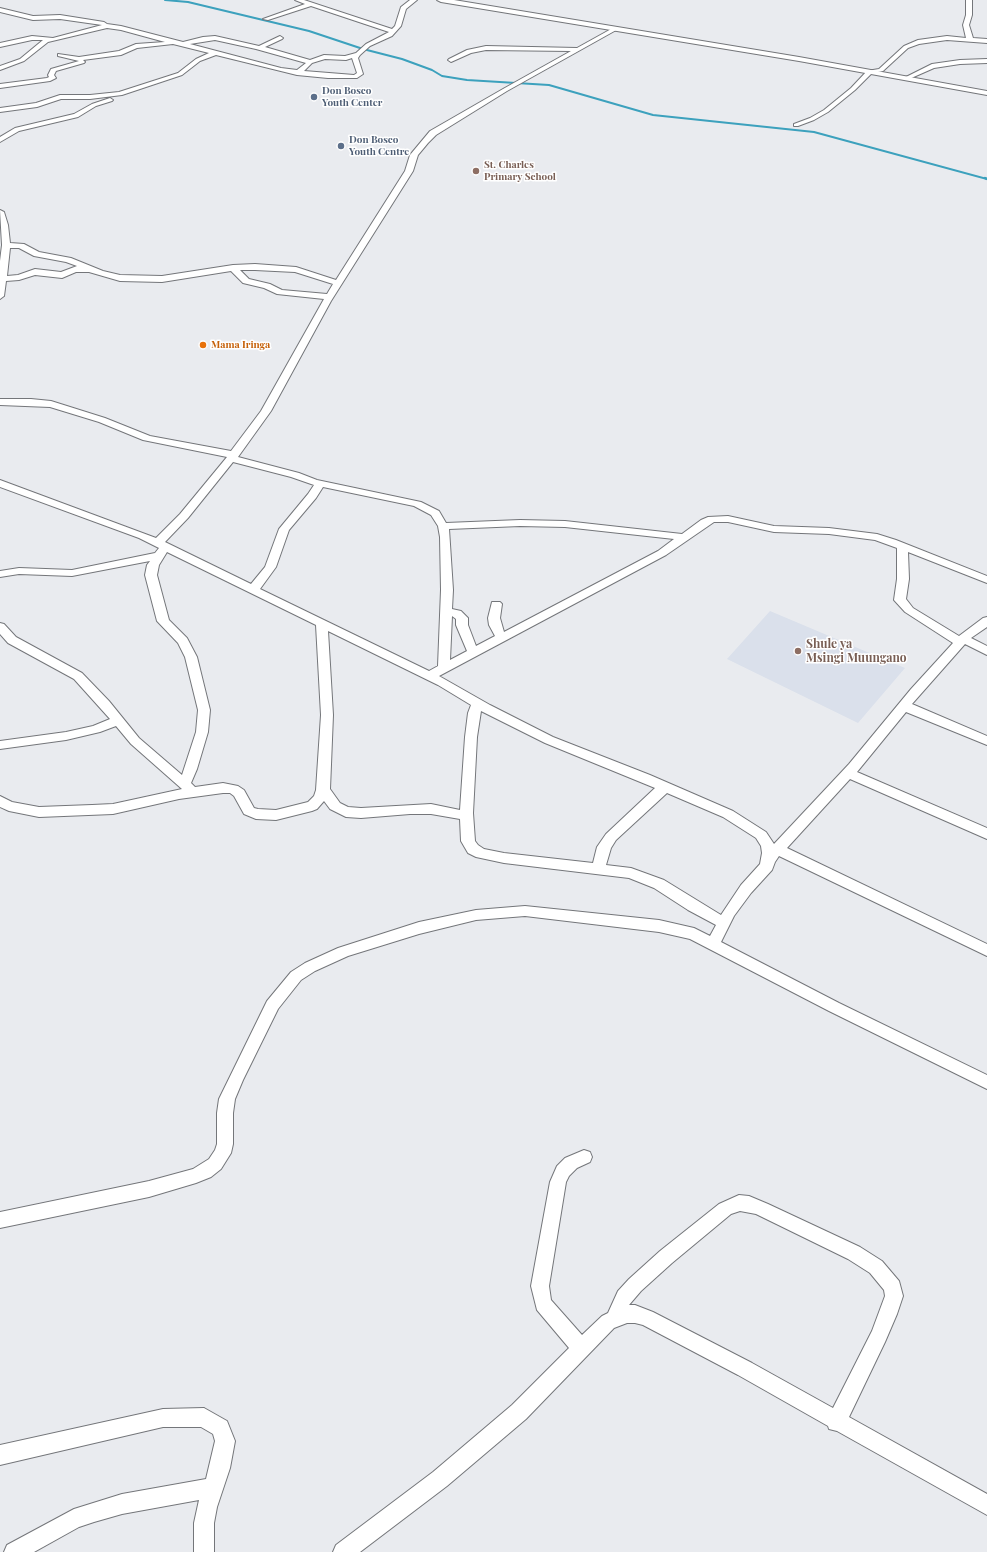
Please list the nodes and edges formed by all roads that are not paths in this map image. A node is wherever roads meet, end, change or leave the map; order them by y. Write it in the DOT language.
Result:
graph roads {
  1 [pos="414,0"];
  2 [pos="442,0"];
  3 [pos="969,0"];
  4 [pos="305,1"];
  5 [pos="0,10"];
  6 [pos="41,19"];
  7 [pos="266,19"];
  8 [pos="94,22"];
  9 [pos="38,25"];
  10 [pos="115,27"];
  11 [pos="615,29"];
  12 [pos="393,31"];
  13 [pos="76,33"];
  14 [pos="280,38"];
  15 [pos="52,39"];
  16 [pos="970,39"];
  17 [pos="987,41"];
  18 [pos="175,42"];
  19 [pos="183,44"];
  20 [pos="0,45"];
  21 [pos="260,48"];
  22 [pos="547,49"];
  23 [pos="578,49"];
  24 [pos="215,53"];
  25 [pos="358,54"];
  26 [pos="60,55"];
  27 [pos="499,55"];
  28 [pos="95,57"];
  29 [pos="451,60"];
  30 [pos="987,61"];
  31 [pos="310,62"];
  32 [pos="0,68"];
  33 [pos="871,72"];
  34 [pos="297,73"];
  35 [pos="907,78"];
  36 [pos="0,86"];
  37 [pos="987,93"];
  38 [pos="119,94"];
  39 [pos="0,110"];
  40 [pos="796,125"];
  41 [pos="4,129"];
  42 [pos="17,129"];
  43 [pos="0,140"];
  44 [pos="0,212"];
  45 [pos="6,244"];
  46 [pos="89,268"];
  47 [pos="233,268"];
  48 [pos="2,279"];
  49 [pos="338,283"];
  50 [pos="0,296"];
  51 [pos="329,297"];
  52 [pos="0,402"];
  53 [pos="233,457"];
  54 [pos="320,482"];
  55 [pos="0,483"];
  56 [pos="443,526"];
  57 [pos="683,537"];
  58 [pos="902,546"];
  59 [pos="160,549"];
  60 [pos="0,574"];
  61 [pos="987,580"];
  62 [pos="253,590"];
  63 [pos="496,604"];
  64 [pos="446,611"];
  65 [pos="987,621"];
  66 [pos="322,623"];
  67 [pos="0,630"];
  68 [pos="501,637"];
  69 [pos="962,640"];
  70 [pos="473,652"];
  71 [pos="987,652"];
  72 [pos="444,667"];
  73 [pos="429,676"];
  74 [pos="478,703"];
  75 [pos="904,706"];
  76 [pos="118,720"];
  77 [pos="987,741"];
  78 [pos="0,745"];
  79 [pos="847,773"];
  80 [pos="665,787"];
  81 [pos="188,788"];
  82 [pos="323,790"];
  83 [pos="0,801"];
  84 [pos="305,808"];
  85 [pos="346,812"];
  86 [pos="467,816"];
  87 [pos="987,834"];
  88 [pos="773,855"];
  89 [pos="598,869"];
  90 [pos="724,923"];
  91 [pos="713,944"];
  92 [pos="987,950"];
  93 [pos="987,1082"];
  94 [pos="584,1157"];
  95 [pos="0,1220"];
  96 [pos="615,1318"];
  97 [pos="582,1349"];
  98 [pos="836,1422"];
  99 [pos="0,1455"];
  100 [pos="213,1488"];
  101 [pos="987,1505"];
  102 [pos="14,1552"];
  103 [pos="204,1552"];
  104 [pos="343,1552"];
  1 -- 12 [label="street"];
  2 -- 11 [label="street"];
  3 -- 16 [label="street"];
  4 -- 7 [label="street"];
  4 -- 12 [label="street"];
  5 -- 6 [label="street"];
  6 -- 8 [label="street"];
  6 -- 9 [label="street"];
  8 -- 10 [label="street"];
  8 -- 13 [label="street"];
  10 -- 13 [label="street"];
  10 -- 18 [label="street"];
  11 -- 23 [label="street"];
  11 -- 33 [label="street"];
  12 -- 25 [label="street"];
  13 -- 15 [label="street"];
  14 -- 21 [label="street"];
  15 -- 20 [label="street"];
  15 -- 32 [label="street"];
  16 -- 17 [label="street"];
  16 -- 33 [label="street"];
  18 -- 19 [label="street"];
  18 -- 28 [label="street"];
  19 -- 21 [label="street"];
  19 -- 24 [label="street"];
  21 -- 31 [label="street"];
  22 -- 23 [label="street"];
  22 -- 27 [label="street"];
  22 -- 29 [label="street"];
  23 -- 49 [label="street"];
  24 -- 34 [label="street"];
  24 -- 38 [label="street"];
  25 -- 31 [label="street"];
  25 -- 34 [label="street"];
  26 -- 28 [label="street"];
  28 -- 36 [label="street"];
  30 -- 35 [label="street"];
  31 -- 34 [label="street"];
  33 -- 35 [label="street"];
  33 -- 40 [label="street"];
  35 -- 37 [label="street"];
  38 -- 39 [label="street"];
  38 -- 42 [label="street"];
  41 -- 42 [label="street"];
  42 -- 43 [label="street"];
  44 -- 45 [label="street"];
  45 -- 46 [label="street"];
  45 -- 48 [label="street"];
  46 -- 47 [label="street"];
  46 -- 48 [label="street"];
  47 -- 49 [label="street"];
  47 -- 51 [label="street"];
  48 -- 50 [label="street"];
  49 -- 51 [label="street"];
  51 -- 53 [label="street"];
  52 -- 53 [label="street"];
  53 -- 54 [label="street"];
  53 -- 59 [label="street"];
  54 -- 56 [label="street"];
  54 -- 62 [label="street"];
  55 -- 59 [label="street"];
  56 -- 57 [label="street"];
  56 -- 64 [label="street"];
  57 -- 58 [label="street"];
  57 -- 68 [label="street"];
  58 -- 61 [label="street"];
  58 -- 69 [label="street"];
  59 -- 60 [label="street"];
  59 -- 62 [label="street"];
  59 -- 81 [label="street"];
  62 -- 66 [label="street"];
  63 -- 68 [label="street"];
  64 -- 70 [label="street"];
  64 -- 72 [label="street"];
  65 -- 69 [label="street"];
  66 -- 73 [label="street"];
  66 -- 82 [label="street"];
  67 -- 76 [label="street"];
  68 -- 70 [label="street"];
  69 -- 71 [label="street"];
  69 -- 75 [label="street"];
  70 -- 72 [label="street"];
  72 -- 73 [label="street"];
  73 -- 74 [label="street"];
  74 -- 80 [label="street"];
  74 -- 86 [label="street"];
  75 -- 77 [label="street"];
  75 -- 79 [label="street"];
  76 -- 78 [label="street"];
  76 -- 81 [label="street"];
  79 -- 87 [label="street"];
  79 -- 88 [label="street"];
  80 -- 88 [label="street"];
  80 -- 89 [label="street"];
  81 -- 83 [label="street"];
  81 -- 84 [label="street"];
  82 -- 84 [label="street"];
  82 -- 85 [label="street"];
  84 -- 85 [label="street"];
  85 -- 86 [label="street"];
  86 -- 89 [label="street"];
  88 -- 90 [label="street"];
  88 -- 92 [label="street"];
  89 -- 90 [label="street"];
  90 -- 91 [label="street"];
  91 -- 93 [label="street"];
  91 -- 95 [label="street"];
  94 -- 97 [label="street"];
  96 -- 97 [label="street"];
  96 -- 98 [label="street"];
  96 -- 98 [label="street"];
  97 -- 104 [label="street"];
  98 -- 101 [label="street"];
  99 -- 100 [label="street"];
  100 -- 102 [label="street"];
  100 -- 103 [label="street"];
}
